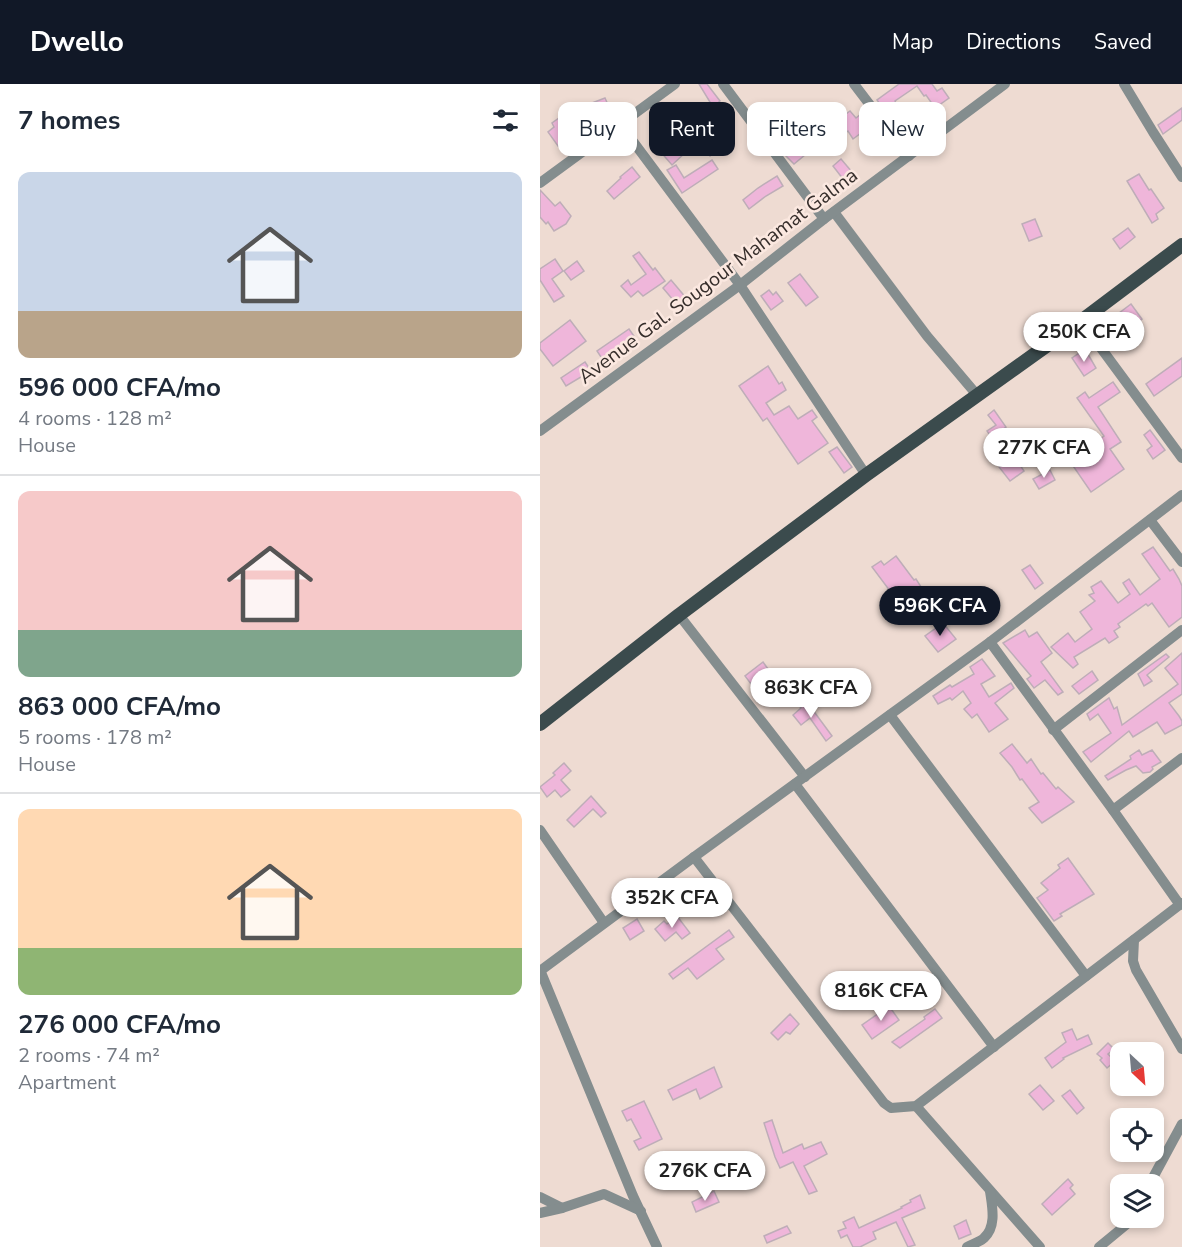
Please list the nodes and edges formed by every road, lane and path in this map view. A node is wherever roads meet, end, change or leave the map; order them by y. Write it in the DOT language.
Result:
graph roads {
  1 [pos="675,84"];
  2 [pos="723,84"];
  3 [pos="854,84"];
  4 [pos="1005,84"];
  5 [pos="1124,84"];
  6 [pos="989,88"];
  7 [pos="868,102"];
  8 [pos="637,112"];
  9 [pos="946,125"];
  10 [pos="637,147"];
  11 [pos="577,156"];
  12 [pos="909,156"];
  13 [pos="1182,177"];
  14 [pos="540,183"];
  15 [pos="834,212"];
  16 [pos="824,219"];
  17 [pos="1182,245"];
  18 [pos="740,285"];
  19 [pos="1081,321"];
  20 [pos="977,395"];
  21 [pos="540,431"];
  22 [pos="1182,458"];
  23 [pos="866,475"];
  24 [pos="1182,495"];
  25 [pos="1150,520"];
  26 [pos="1182,562"];
  27 [pos="679,615"];
  28 [pos="1182,630"];
  29 [pos="990,642"];
  30 [pos="890,715"];
  31 [pos="540,724"];
  32 [pos="1053,730"];
  33 [pos="1182,758"];
  34 [pos="805,777"];
  35 [pos="795,784"];
  36 [pos="1113,810"];
  37 [pos="540,830"];
  38 [pos="694,857"];
  39 [pos="1181,904"];
  40 [pos="604,923"];
  41 [pos="1134,940"];
  42 [pos="540,971"];
  43 [pos="1086,976"];
  44 [pos="994,1047"];
  45 [pos="1182,1049"];
  46 [pos="916,1106"];
  47 [pos="1182,1124"];
  48 [pos="1155,1174"];
  49 [pos="990,1191"];
  50 [pos="540,1197"];
  51 [pos="562,1208"];
  52 [pos="641,1211"];
  53 [pos="540,1213"];
  54 [pos="1121,1228"];
  55 [pos="657,1247"];
  56 [pos="967,1247"];
  57 [pos="1040,1247"];
  58 [pos="1099,1247"];
  1 -- 8 [label="street"];
  2 -- 16 [label="street"];
  3 -- 7 [label="street"];
  4 -- 6 [label="street, Avenue Gal. Sougour Mahamat Galma"];
  5 -- 13 [label="street"];
  6 -- 9 [label="street, Avenue Gal. Sougour Mahamat Galma"];
  10 -- 18 [label="street"];
  11 -- 14 [label="street"];
  12 -- 15 [label="street, Avenue Gal. Sougour Mahamat Galma"];
  15 -- 16 [label="street, Avenue Gal. Sougour Mahamat Galma"];
  15 -- 20 [label="street"];
  16 -- 18 [label="street, Avenue Gal. Sougour Mahamat Galma"];
  17 -- 19 [label="main road"];
  18 -- 21 [label="street, Avenue Gal. Sougour Mahamat Galma"];
  18 -- 23 [label="street"];
  19 -- 20 [label="main road"];
  19 -- 22 [label="street"];
  20 -- 23 [label="main road"];
  23 -- 27 [label="main road"];
  24 -- 25 [label="street"];
  25 -- 26 [label="street"];
  25 -- 29 [label="street"];
  27 -- 31 [label="main road"];
  27 -- 34 [label="street"];
  28 -- 32 [label="street"];
  29 -- 30 [label="street"];
  29 -- 32 [label="street"];
  30 -- 34 [label="street"];
  30 -- 43 [label="street"];
  32 -- 36 [label="street"];
  33 -- 36 [label="street"];
  34 -- 35 [label="street"];
  35 -- 38 [label="street"];
  35 -- 44 [label="street"];
  36 -- 39 [label="street"];
  37 -- 40 [label="street"];
  38 -- 40 [label="street"];
  38 -- 46 [label="street"];
  39 -- 41 [label="street"];
  40 -- 42 [label="street"];
  41 -- 43 [label="street"];
  41 -- 45 [label="street"];
  42 -- 52 [label="street"];
  43 -- 44 [label="street"];
  44 -- 46 [label="street"];
  46 -- 49 [label="street"];
  47 -- 48 [label="street"];
  49 -- 56 [label="street"];
  49 -- 57 [label="street"];
  50 -- 51 [label="street"];
  51 -- 52 [label="street"];
  51 -- 53 [label="street"];
  52 -- 55 [label="street"];
  54 -- 58 [label="street"];
}
